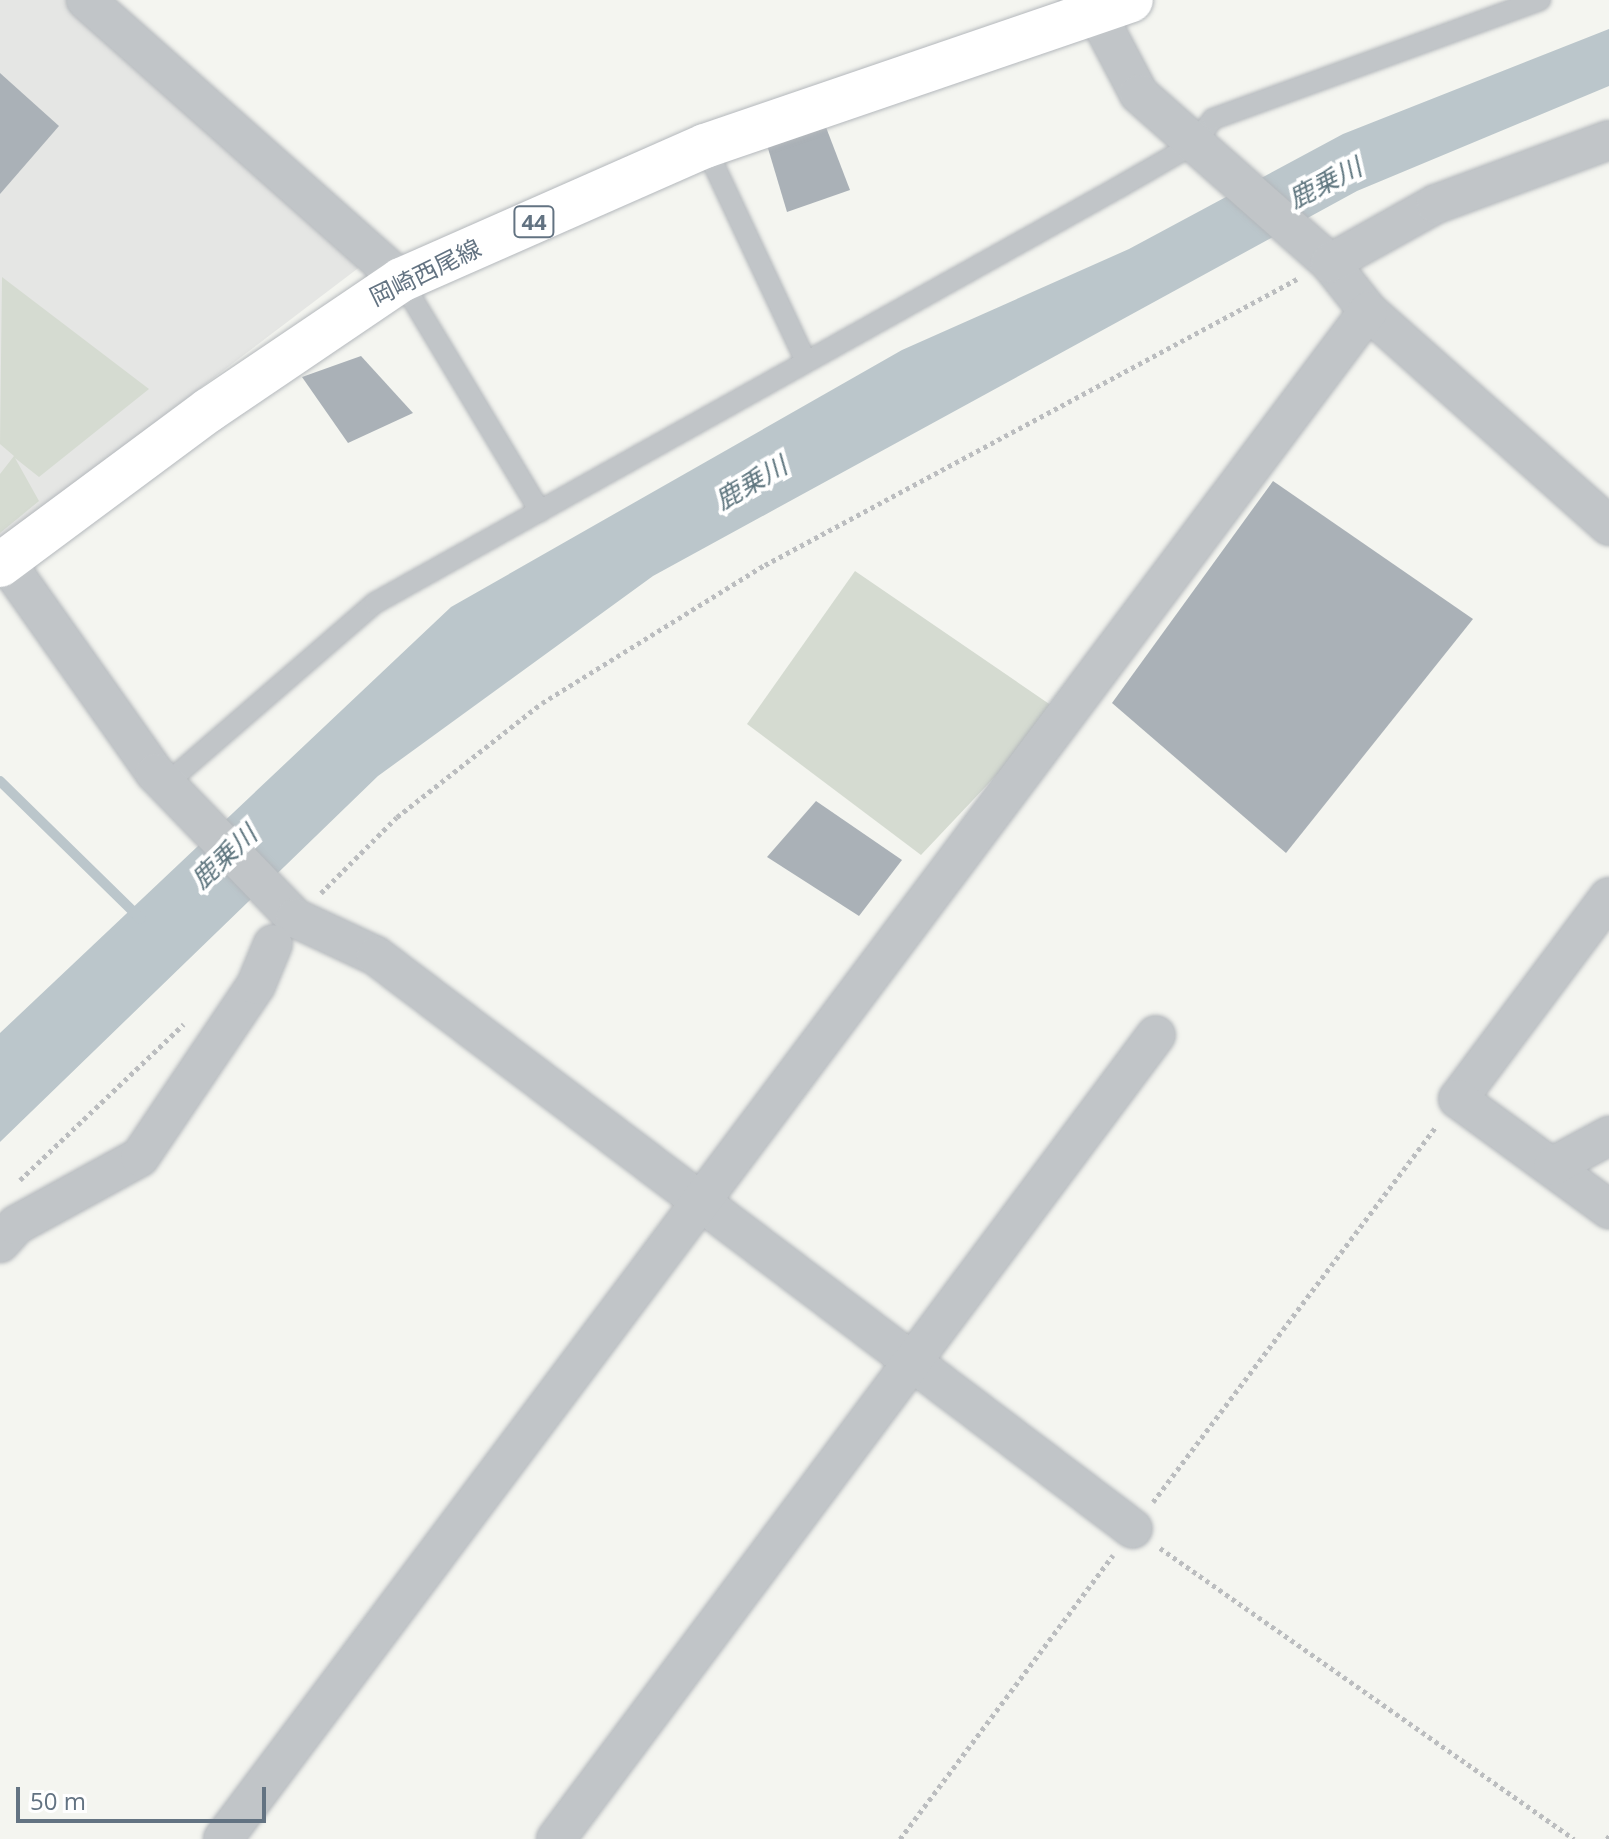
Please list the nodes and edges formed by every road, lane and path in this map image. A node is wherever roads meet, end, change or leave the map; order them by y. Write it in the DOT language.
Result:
graph roads {
  1 [pos="86,0"];
  2 [pos="1540,0"];
  3 [pos="1102,5"];
  4 [pos="1609,140"];
  5 [pos="705,146"];
  6 [pos="1201,151"];
  7 [pos="1322,257"];
  8 [pos="401,280"];
  9 [pos="1368,311"];
  10 [pos="806,362"];
  11 [pos="540,511"];
  12 [pos="1609,525"];
  13 [pos="3,564"];
  14 [pos="161,778"];
  15 [pos="1609,897"];
  16 [pos="282,920"];
  17 [pos="191,1019"];
  18 [pos="1156,1035"];
  19 [pos="1458,1099"];
  20 [pos="1609,1136"];
  21 [pos="1553,1166"];
  22 [pos="11,1189"];
  23 [pos="699,1203"];
  24 [pos="1609,1209"];
  25 [pos="0,1243"];
  26 [pos="911,1363"];
  27 [pos="1133,1529"];
  28 [pos="223,1839"];
  29 [pos="556,1839"];
  30 [pos="900,1839"];
  31 [pos="1574,1839"];
  1 -- 8 [label="street"];
  2 -- 6 [label="lane"];
  3 -- 5 [label="main road, 岡崎西尾線 / 44"];
  3 -- 6 [label="street"];
  4 -- 7 [label="street"];
  5 -- 8 [label="main road, 岡崎西尾線 / 44"];
  5 -- 10 [label="lane"];
  6 -- 7 [label="street"];
  6 -- 10 [label="lane"];
  7 -- 9 [label="street"];
  7 -- 16 [label="path"];
  8 -- 11 [label="lane"];
  8 -- 13 [label="main road, 岡崎西尾線 / 44"];
  9 -- 12 [label="street"];
  9 -- 23 [label="street"];
  10 -- 11 [label="lane"];
  11 -- 14 [label="lane"];
  13 -- 14 [label="street"];
  14 -- 16 [label="street"];
  15 -- 19 [label="street"];
  16 -- 23 [label="street"];
  16 -- 25 [label="street"];
  17 -- 22 [label="path"];
  18 -- 26 [label="street"];
  19 -- 21 [label="street"];
  19 -- 27 [label="path"];
  20 -- 21 [label="street"];
  21 -- 24 [label="street"];
  23 -- 26 [label="street"];
  23 -- 28 [label="street"];
  26 -- 27 [label="street"];
  26 -- 29 [label="street"];
  27 -- 30 [label="path"];
  27 -- 31 [label="path"];
}
